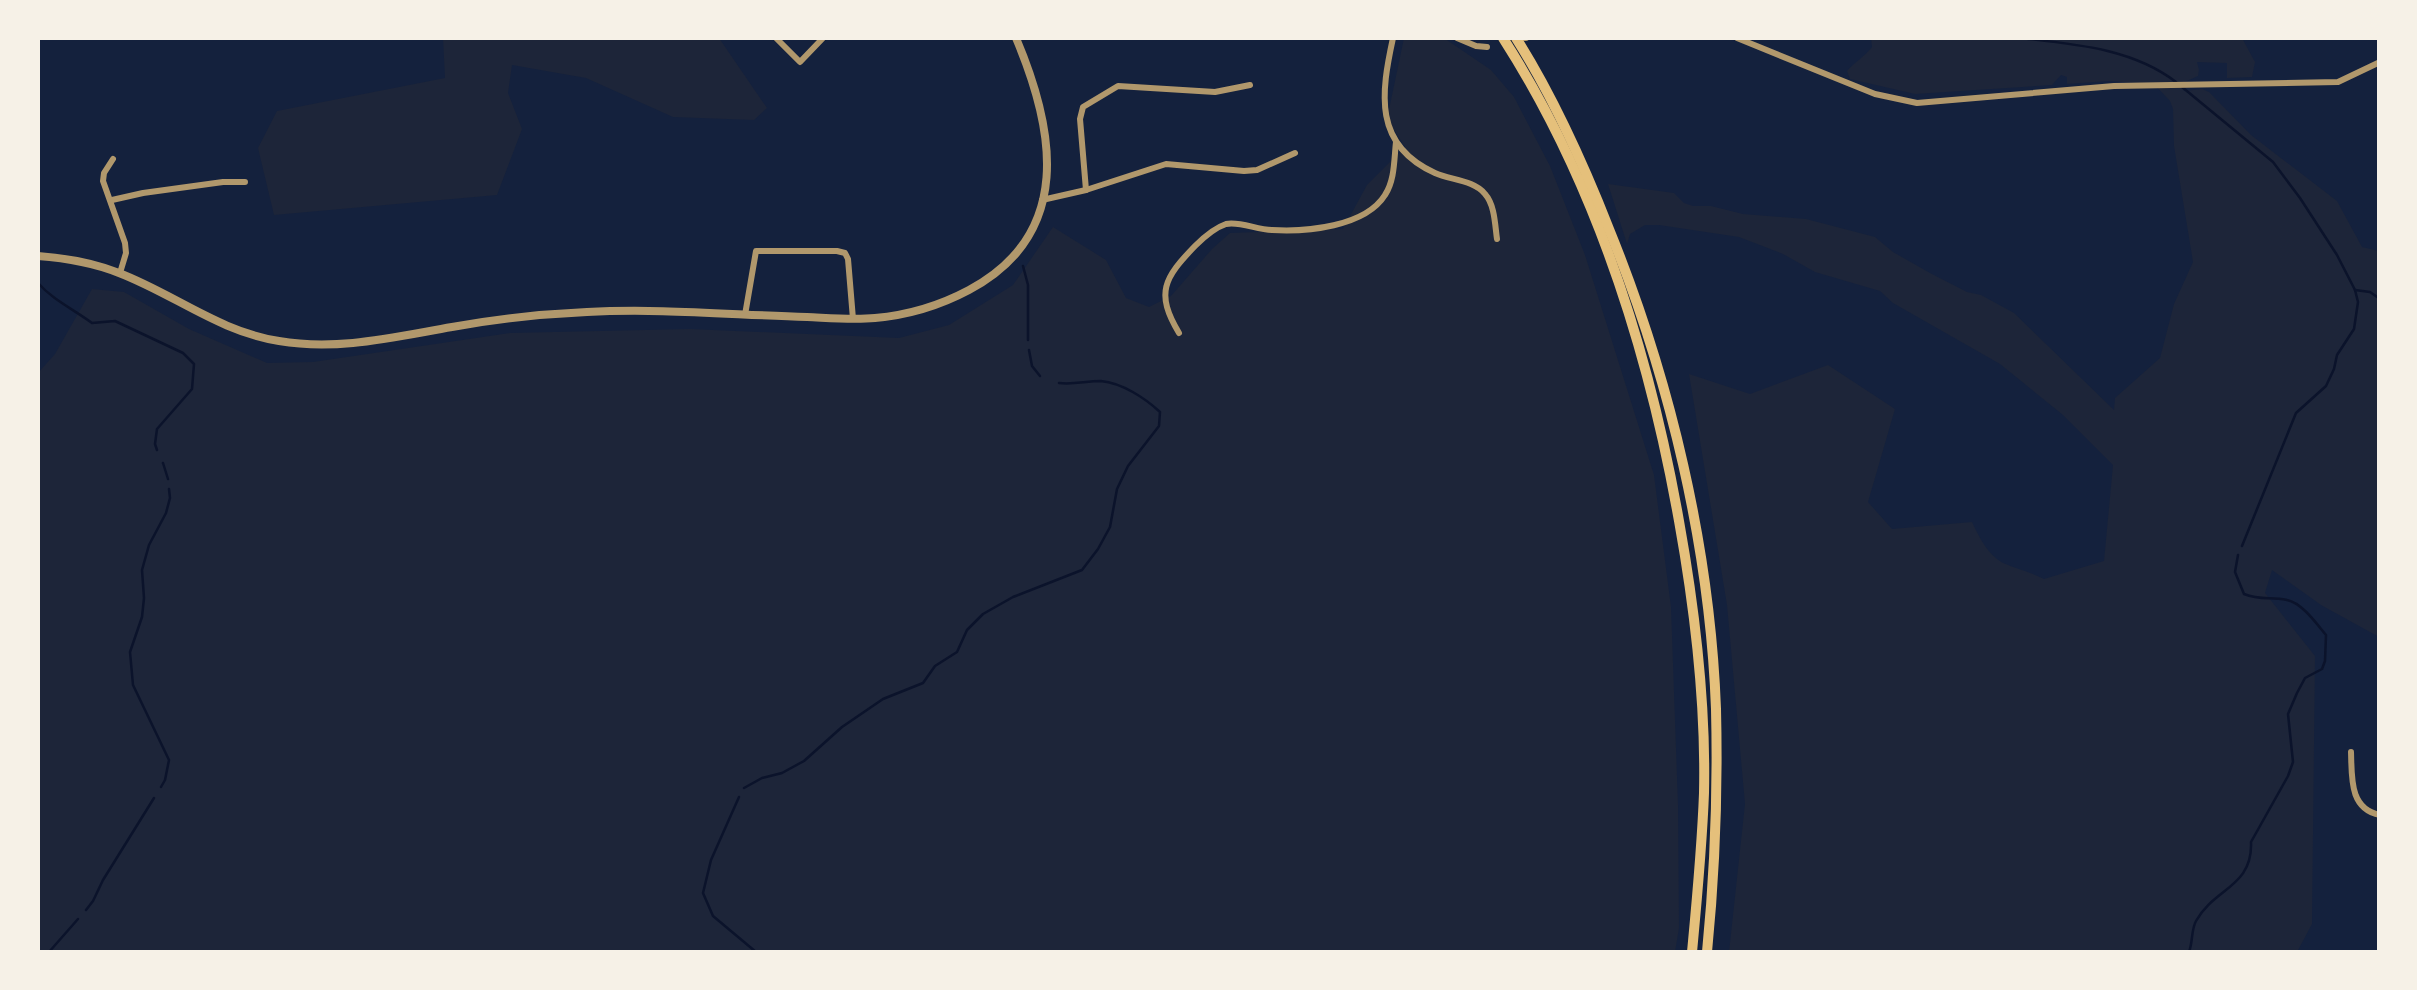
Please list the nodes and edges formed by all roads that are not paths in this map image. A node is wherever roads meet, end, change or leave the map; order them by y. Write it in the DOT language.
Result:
graph roads {
  1 [pos="776,38"];
  2 [pos="823,38"];
  3 [pos="1016,38"];
  4 [pos="1393,38"];
  5 [pos="1457,38"];
  6 [pos="1503,38"];
  7 [pos="1516,38"];
  8 [pos="1736,38"];
  9 [pos="1487,47"];
  10 [pos="2380,62"];
  11 [pos="1250,85"];
  12 [pos="1396,142"];
  13 [pos="1295,153"];
  14 [pos="113,158"];
  15 [pos="245,182"];
  16 [pos="1086,190"];
  17 [pos="112,200"];
  18 [pos="1042,200"];
  19 [pos="1497,239"];
  20 [pos="38,256"];
  21 [pos="121,269"];
  22 [pos="745,316"];
  23 [pos="853,319"];
  24 [pos="1179,333"];
  25 [pos="2351,752"];
  26 [pos="2380,815"];
  27 [pos="1692,952"];
  28 [pos="1707,952"];
  1 -- 2 [label="street"];
  3 -- 18 [label="street"];
  4 -- 12 [label="street"];
  5 -- 9 [label="street"];
  6 -- 27 [label="highway"];
  7 -- 28 [label="highway"];
  8 -- 10 [label="street"];
  11 -- 16 [label="street"];
  12 -- 19 [label="street"];
  12 -- 24 [label="street"];
  13 -- 16 [label="street"];
  14 -- 17 [label="street"];
  15 -- 17 [label="street"];
  16 -- 18 [label="street"];
  17 -- 21 [label="street"];
  18 -- 23 [label="street"];
  20 -- 21 [label="street"];
  21 -- 22 [label="street"];
  22 -- 23 [label="street"];
  22 -- 23 [label="street"];
  25 -- 26 [label="street"];
}
